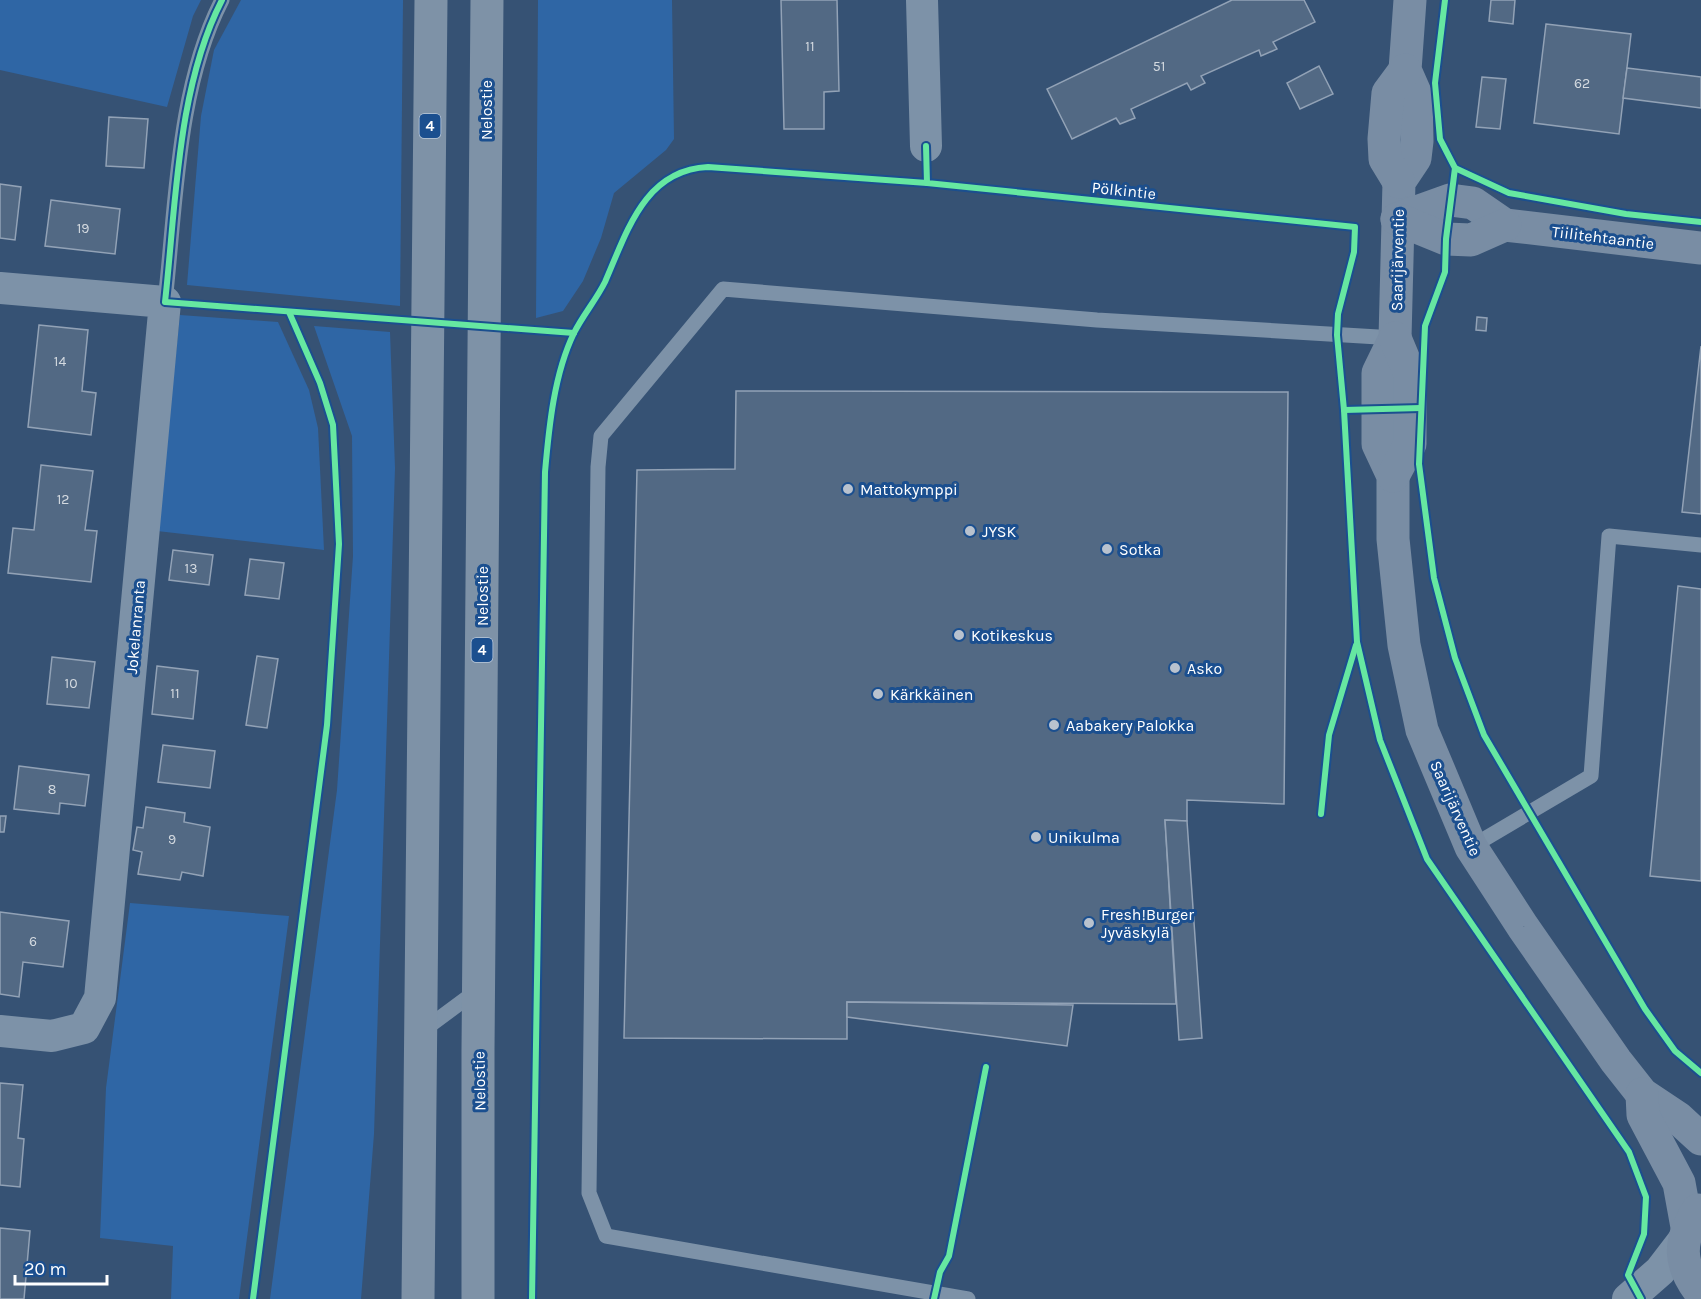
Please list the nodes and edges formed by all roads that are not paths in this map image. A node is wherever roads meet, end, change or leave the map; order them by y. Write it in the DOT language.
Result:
graph roads {
  1 [pos="222,0"];
  2 [pos="431,0"];
  3 [pos="487,0"];
  4 [pos="922,0"];
  5 [pos="1410,0"];
  6 [pos="926,146"];
  7 [pos="1397,219"];
  8 [pos="1701,248"];
  9 [pos="0,288"];
  10 [pos="165,302"];
  11 [pos="1395,338"];
  12 [pos="1701,544"];
  13 [pos="1472,847"];
  14 [pos="479,989"];
  15 [pos="0,1031"];
  16 [pos="420,1032"];
  17 [pos="1642,1094"];
  18 [pos="1701,1139"];
  19 [pos="1690,1225"];
  20 [pos="1701,1293"];
  21 [pos="417,1299"];
  22 [pos="478,1299"];
  23 [pos="968,1299"];
  24 [pos="1628,1299"];
  1 -- 10 [label="lane"];
  2 -- 16 [label="highway, 4"];
  3 -- 14 [label="highway, Nelostie / 4"];
  4 -- 6 [label="street"];
  5 -- 7 [label="main road, Saarijärventie"];
  7 -- 8 [label="main road, Tiilitehtaantie"];
  7 -- 11 [label="main road, Saarijärventie"];
  9 -- 10 [label="street"];
  10 -- 15 [label="street, Jokelanranta"];
  11 -- 13 [label="main road, Saarijärventie"];
  11 -- 23 [label="lane"];
  12 -- 13 [label="lane"];
  13 -- 17 [label="main road, Saarijärventie"];
  14 -- 16 [label="lane"];
  14 -- 22 [label="highway, Nelostie / 4"];
  16 -- 21 [label="highway, 4"];
  17 -- 18 [label="main road, Saarijärventie"];
  17 -- 19 [label="main road, Saarijärventie"];
  19 -- 20 [label="main road, Saarijärventie"];
  19 -- 24 [label="street"];
}
